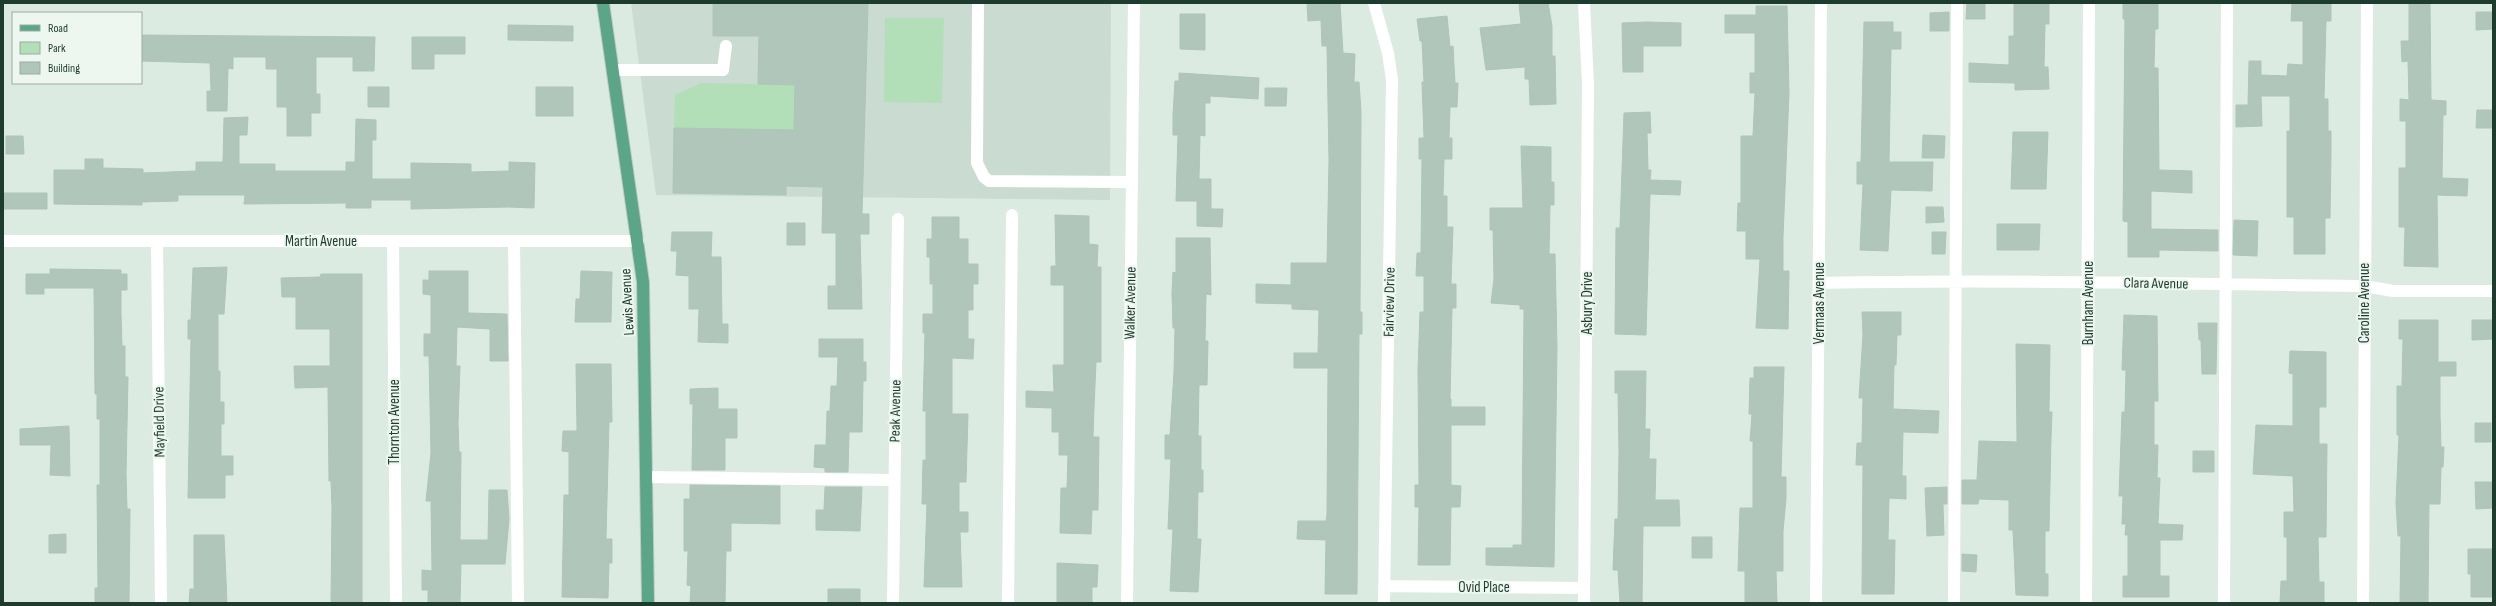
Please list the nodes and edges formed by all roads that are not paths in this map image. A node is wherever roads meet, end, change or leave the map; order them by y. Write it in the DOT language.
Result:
graph roads {
  1 [pos="603,3"];
  2 [pos="978,3"];
  3 [pos="1134,3"];
  4 [pos="1374,3"];
  5 [pos="1584,3"];
  6 [pos="1821,3"];
  7 [pos="1957,3"];
  8 [pos="2089,3"];
  9 [pos="2227,3"];
  10 [pos="2367,3"];
  11 [pos="726,46"];
  12 [pos="613,70"];
  13 [pos="1132,182"];
  14 [pos="1012,215"];
  15 [pos="898,219"];
  16 [pos="3,241"];
  17 [pos="157,241"];
  18 [pos="393,241"];
  19 [pos="514,241"];
  20 [pos="638,241"];
  21 [pos="1956,280"];
  22 [pos="2088,281"];
  23 [pos="1819,283"];
  24 [pos="2227,284"];
  25 [pos="2364,286"];
  26 [pos="2493,291"];
  27 [pos="647,477"];
  28 [pos="894,480"];
  29 [pos="1384,586"];
  30 [pos="1584,588"];
  31 [pos="161,603"];
  32 [pos="396,603"];
  33 [pos="518,603"];
  34 [pos="648,603"];
  35 [pos="892,603"];
  36 [pos="1008,603"];
  37 [pos="1127,603"];
  38 [pos="1384,603"];
  39 [pos="1584,603"];
  40 [pos="1816,603"];
  41 [pos="1954,603"];
  42 [pos="2086,603"];
  43 [pos="2224,603"];
  44 [pos="2363,603"];
  1 -- 12 [label="main road, Lewis Avenue"];
  2 -- 13 [label="street"];
  3 -- 13 [label="street, Walker Avenue"];
  4 -- 29 [label="street, Fairview Drive"];
  5 -- 30 [label="street, Asbury Drive"];
  6 -- 23 [label="street, Vermaas Avenue"];
  7 -- 21 [label="street"];
  8 -- 22 [label="street, Burnham Avenue"];
  9 -- 24 [label="street"];
  10 -- 25 [label="street, Caroline Avenue"];
  11 -- 12 [label="street"];
  12 -- 20 [label="main road, Lewis Avenue"];
  13 -- 37 [label="street, Walker Avenue"];
  14 -- 36 [label="street"];
  15 -- 28 [label="street, Peak Avenue"];
  16 -- 17 [label="street, Martin Avenue"];
  17 -- 18 [label="street, Martin Avenue"];
  17 -- 31 [label="street, Mayfield Drive"];
  18 -- 19 [label="street, Martin Avenue"];
  18 -- 32 [label="street, Thornton Avenue"];
  19 -- 20 [label="street, Martin Avenue"];
  19 -- 33 [label="street"];
  20 -- 27 [label="main road, Lewis Avenue"];
  21 -- 22 [label="street, Clara Avenue"];
  21 -- 23 [label="street, Clara Avenue"];
  21 -- 41 [label="street"];
  22 -- 24 [label="street, Clara Avenue"];
  22 -- 42 [label="street, Burnham Avenue"];
  23 -- 40 [label="street, Vermaas Avenue"];
  24 -- 25 [label="street, Clara Avenue"];
  24 -- 43 [label="street"];
  25 -- 26 [label="street, Clara Avenue"];
  25 -- 44 [label="street, Caroline Avenue"];
  27 -- 28 [label="street"];
  27 -- 34 [label="main road, Lewis Avenue"];
  28 -- 35 [label="street, Peak Avenue"];
  29 -- 30 [label="street, Ovid Place"];
  29 -- 38 [label="street, Fairview Drive"];
  30 -- 39 [label="street, Asbury Drive"];
}
